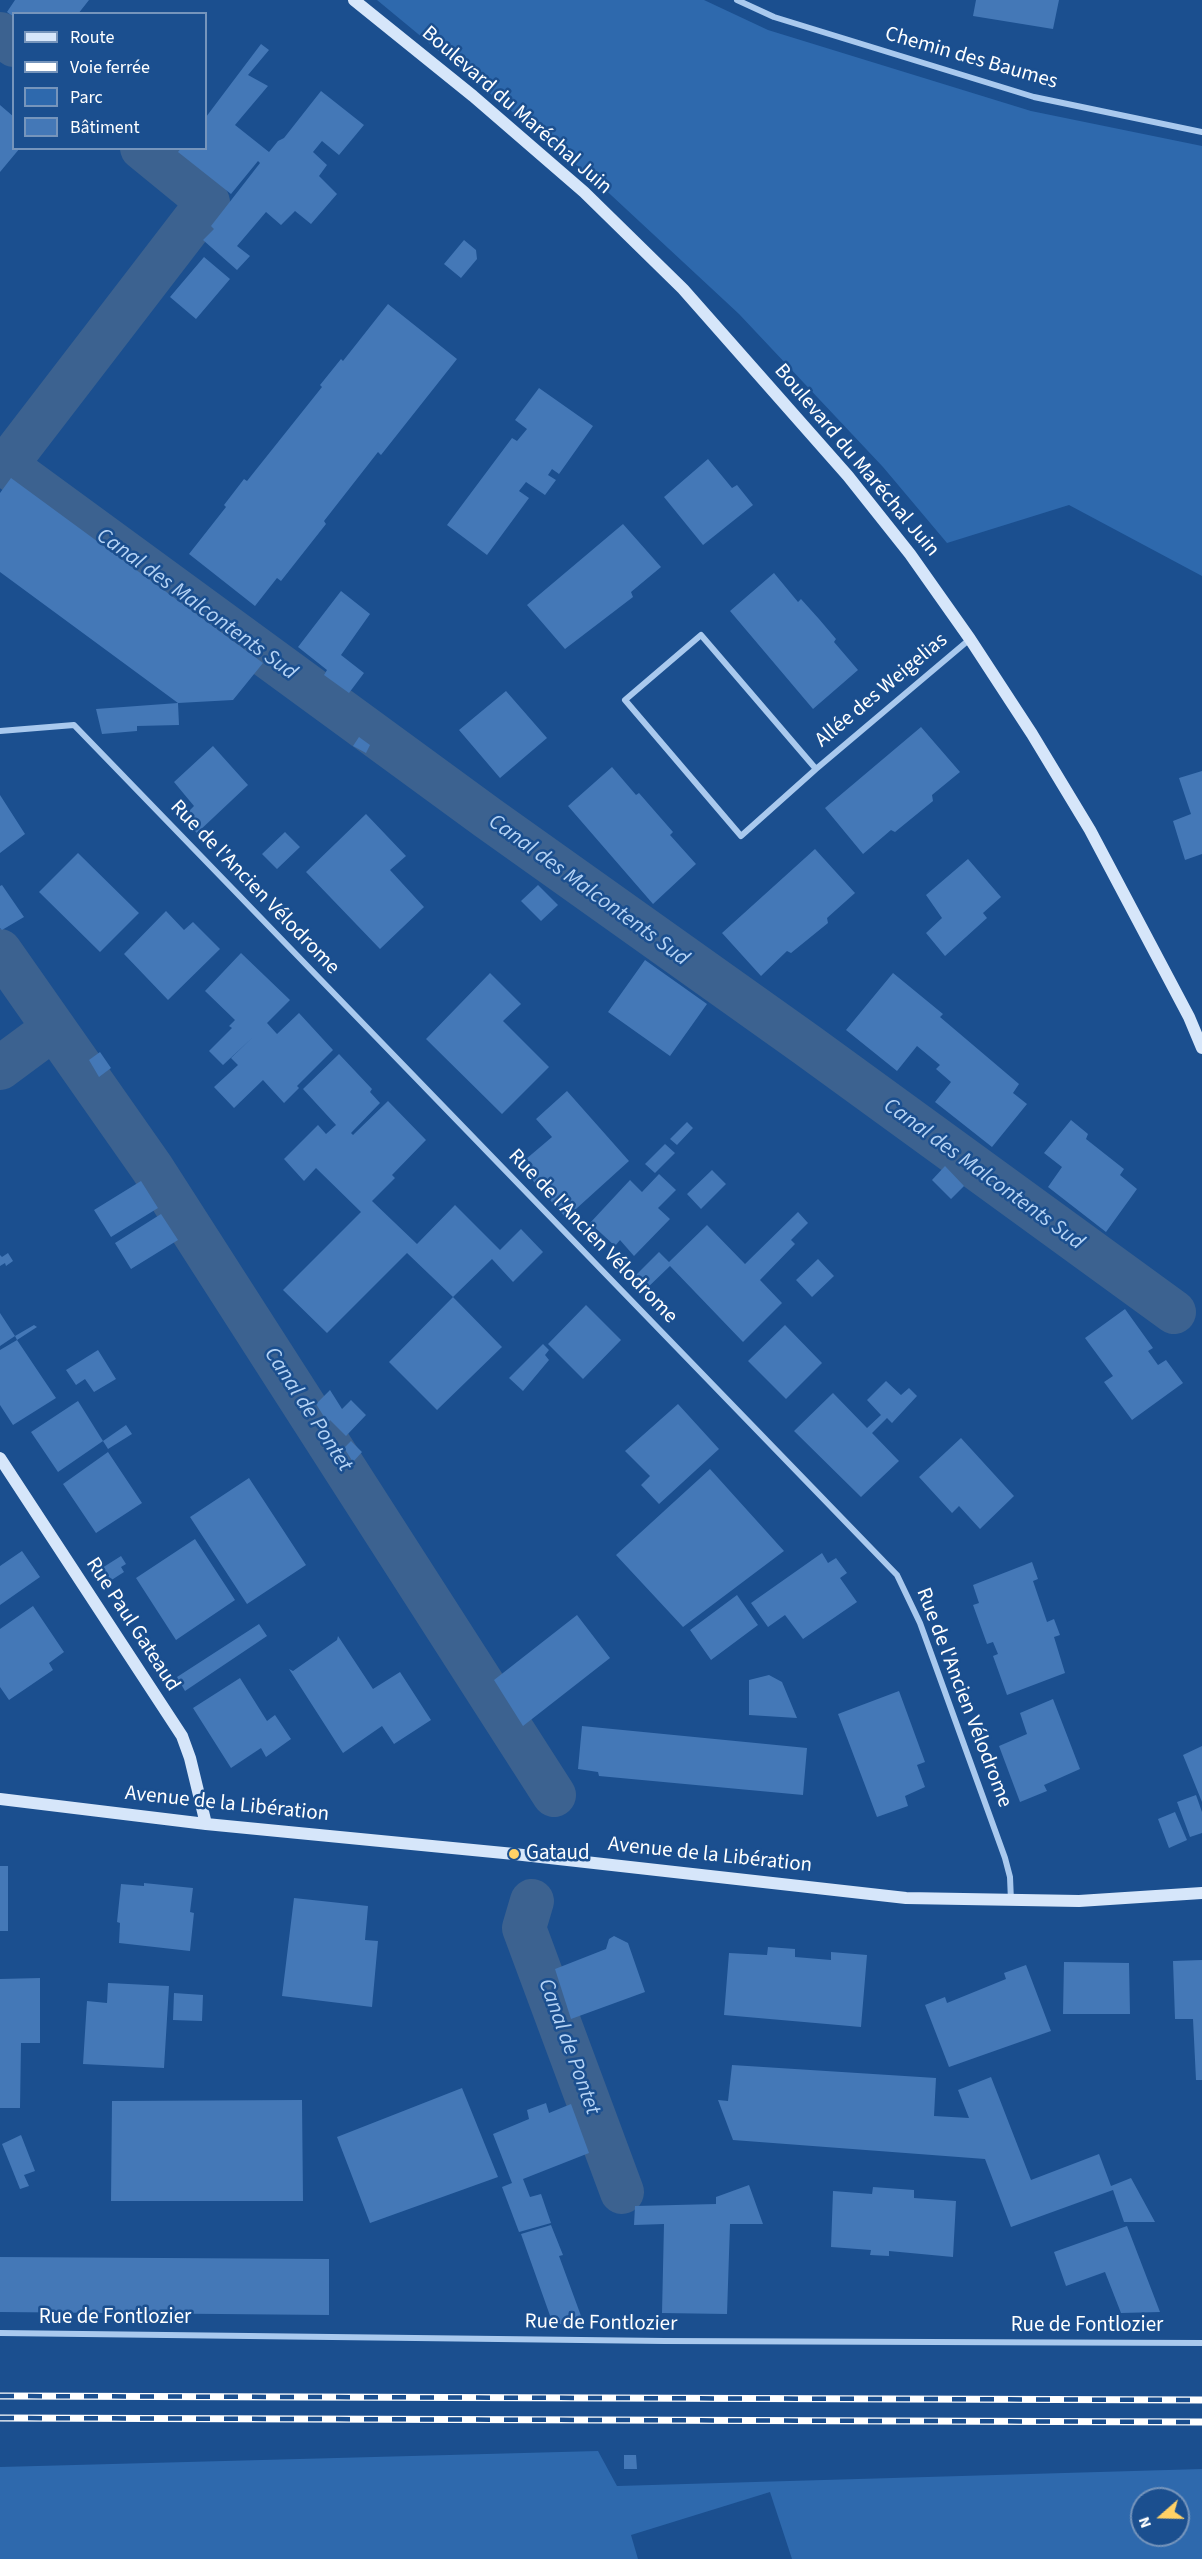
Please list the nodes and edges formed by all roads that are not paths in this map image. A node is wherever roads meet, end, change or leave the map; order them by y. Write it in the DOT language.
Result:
graph roads {
  1 [pos="354,0"];
  2 [pos="737,0"];
  3 [pos="1202,132"];
  4 [pos="970,639"];
  5 [pos="0,731"];
  6 [pos="816,769"];
  7 [pos="1202,1048"];
  8 [pos="0,1458"];
  9 [pos="0,1799"];
  10 [pos="206,1824"];
  11 [pos="1202,1893"];
  12 [pos="1011,1901"];
  13 [pos="0,2333"];
  14 [pos="1202,2343"];
  1 -- 4 [label="street, Boulevard du Maréchal Juin"];
  2 -- 3 [label="street, Chemin des Baumes"];
  4 -- 6 [label="street, Allée des Weigelias"];
  4 -- 7 [label="street, Boulevard du Maréchal Juin"];
  5 -- 12 [label="street, Rue de l'Ancien Vélodrome"];
  6 -- 6 [label="street, Allée des Weigelias"];
  8 -- 10 [label="street, Rue Paul Gateaud"];
  9 -- 10 [label="street, Avenue de la Libération"];
  10 -- 12 [label="street, Avenue de la Libération"];
  11 -- 12 [label="street, Avenue de la Libération"];
  13 -- 14 [label="street, Rue de Fontlozier"];
}
